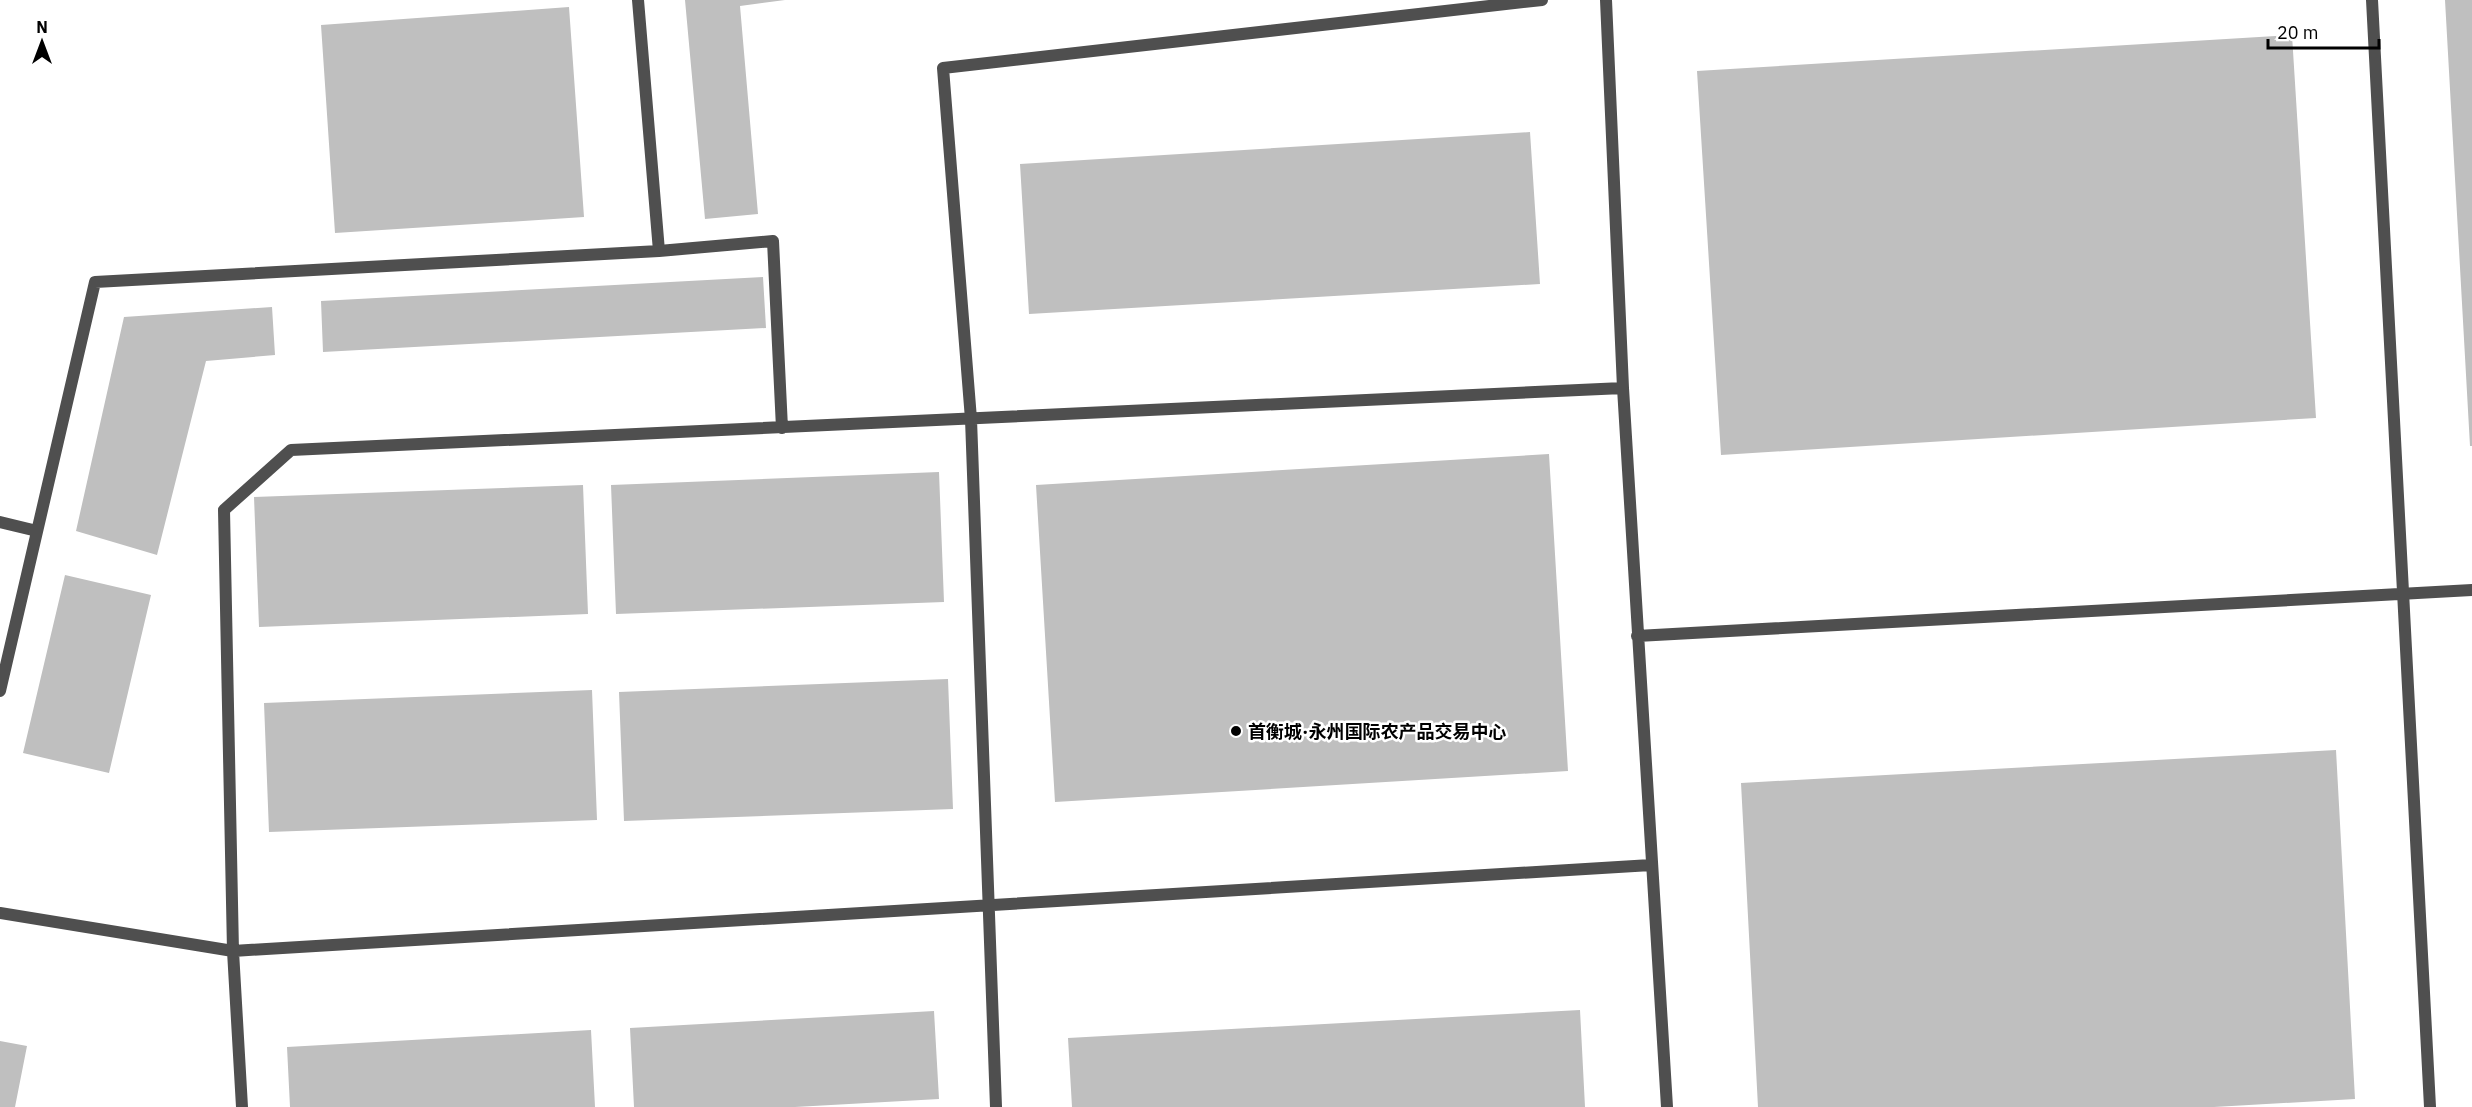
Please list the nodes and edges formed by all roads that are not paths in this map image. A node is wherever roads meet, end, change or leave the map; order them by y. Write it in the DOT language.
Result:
graph roads {
  1 [pos="638,0"];
  2 [pos="1542,0"];
  3 [pos="1606,0"];
  4 [pos="2372,0"];
  5 [pos="659,251"];
  6 [pos="1623,388"];
  7 [pos="971,419"];
  8 [pos="782,428"];
  9 [pos="0,522"];
  10 [pos="37,531"];
  11 [pos="2472,590"];
  12 [pos="2403,594"];
  13 [pos="1637,636"];
  14 [pos="0,691"];
  15 [pos="1651,866"];
  16 [pos="989,905"];
  17 [pos="0,913"];
  18 [pos="233,951"];
  19 [pos="242,1107"];
  20 [pos="996,1107"];
  21 [pos="1667,1107"];
  22 [pos="2430,1107"];
  1 -- 5 [label="lane"];
  2 -- 7 [label="lane"];
  3 -- 6 [label="lane"];
  4 -- 12 [label="lane"];
  5 -- 8 [label="lane"];
  5 -- 10 [label="lane"];
  6 -- 7 [label="lane"];
  6 -- 13 [label="lane"];
  7 -- 8 [label="lane"];
  7 -- 16 [label="lane"];
  8 -- 18 [label="lane"];
  9 -- 10 [label="lane"];
  10 -- 14 [label="lane"];
  11 -- 12 [label="lane"];
  12 -- 13 [label="lane"];
  12 -- 22 [label="lane"];
  13 -- 15 [label="lane"];
  15 -- 16 [label="lane"];
  15 -- 21 [label="lane"];
  16 -- 18 [label="lane"];
  16 -- 20 [label="lane"];
  17 -- 18 [label="lane"];
  18 -- 19 [label="lane"];
}
